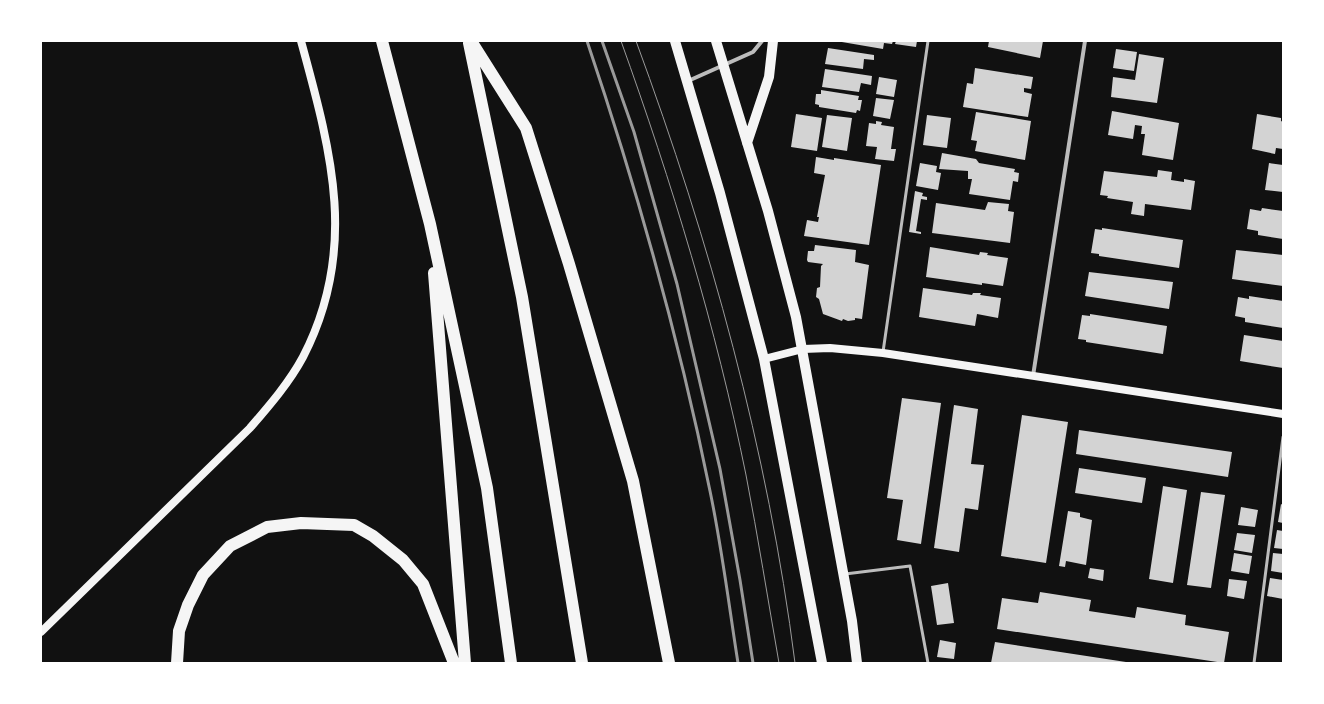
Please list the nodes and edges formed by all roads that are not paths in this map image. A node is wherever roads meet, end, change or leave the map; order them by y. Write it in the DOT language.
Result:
graph roads {
  1 [pos="301,41"];
  2 [pos="382,41"];
  3 [pos="470,41"];
  4 [pos="675,41"];
  5 [pos="716,41"];
  6 [pos="762,41"];
  7 [pos="773,41"];
  8 [pos="928,41"];
  9 [pos="1085,41"];
  10 [pos="723,67"];
  11 [pos="687,81"];
  12 [pos="748,143"];
  13 [pos="430,224"];
  14 [pos="803,349"];
  15 [pos="883,353"];
  16 [pos="764,359"];
  17 [pos="1033,376"];
  18 [pos="1283,414"];
  19 [pos="1283,437"];
  20 [pos="843,574"];
  21 [pos="41,632"];
  22 [pos="177,663"];
  23 [pos="454,663"];
  24 [pos="465,663"];
  25 [pos="511,663"];
  26 [pos="582,663"];
  27 [pos="668,663"];
  28 [pos="822,663"];
  29 [pos="857,663"];
  30 [pos="928,663"];
  31 [pos="1254,663"];
  1 -- 21 [label="main road"];
  2 -- 13 [label="highway"];
  3 -- 26 [label="highway"];
  3 -- 27 [label="highway"];
  4 -- 11 [label="main road"];
  5 -- 10 [label="main road"];
  6 -- 10 [label="street"];
  7 -- 12 [label="main road"];
  8 -- 15 [label="lane"];
  9 -- 17 [label="street"];
  10 -- 11 [label="street"];
  10 -- 12 [label="main road"];
  11 -- 16 [label="main road"];
  12 -- 14 [label="main road"];
  13 -- 24 [label="highway"];
  13 -- 25 [label="highway"];
  14 -- 15 [label="main road"];
  14 -- 16 [label="main road"];
  14 -- 20 [label="main road"];
  15 -- 17 [label="main road"];
  16 -- 28 [label="main road"];
  17 -- 18 [label="main road"];
  19 -- 31 [label="lane"];
  20 -- 29 [label="main road"];
  20 -- 30 [label="lane"];
  22 -- 23 [label="highway"];
}
